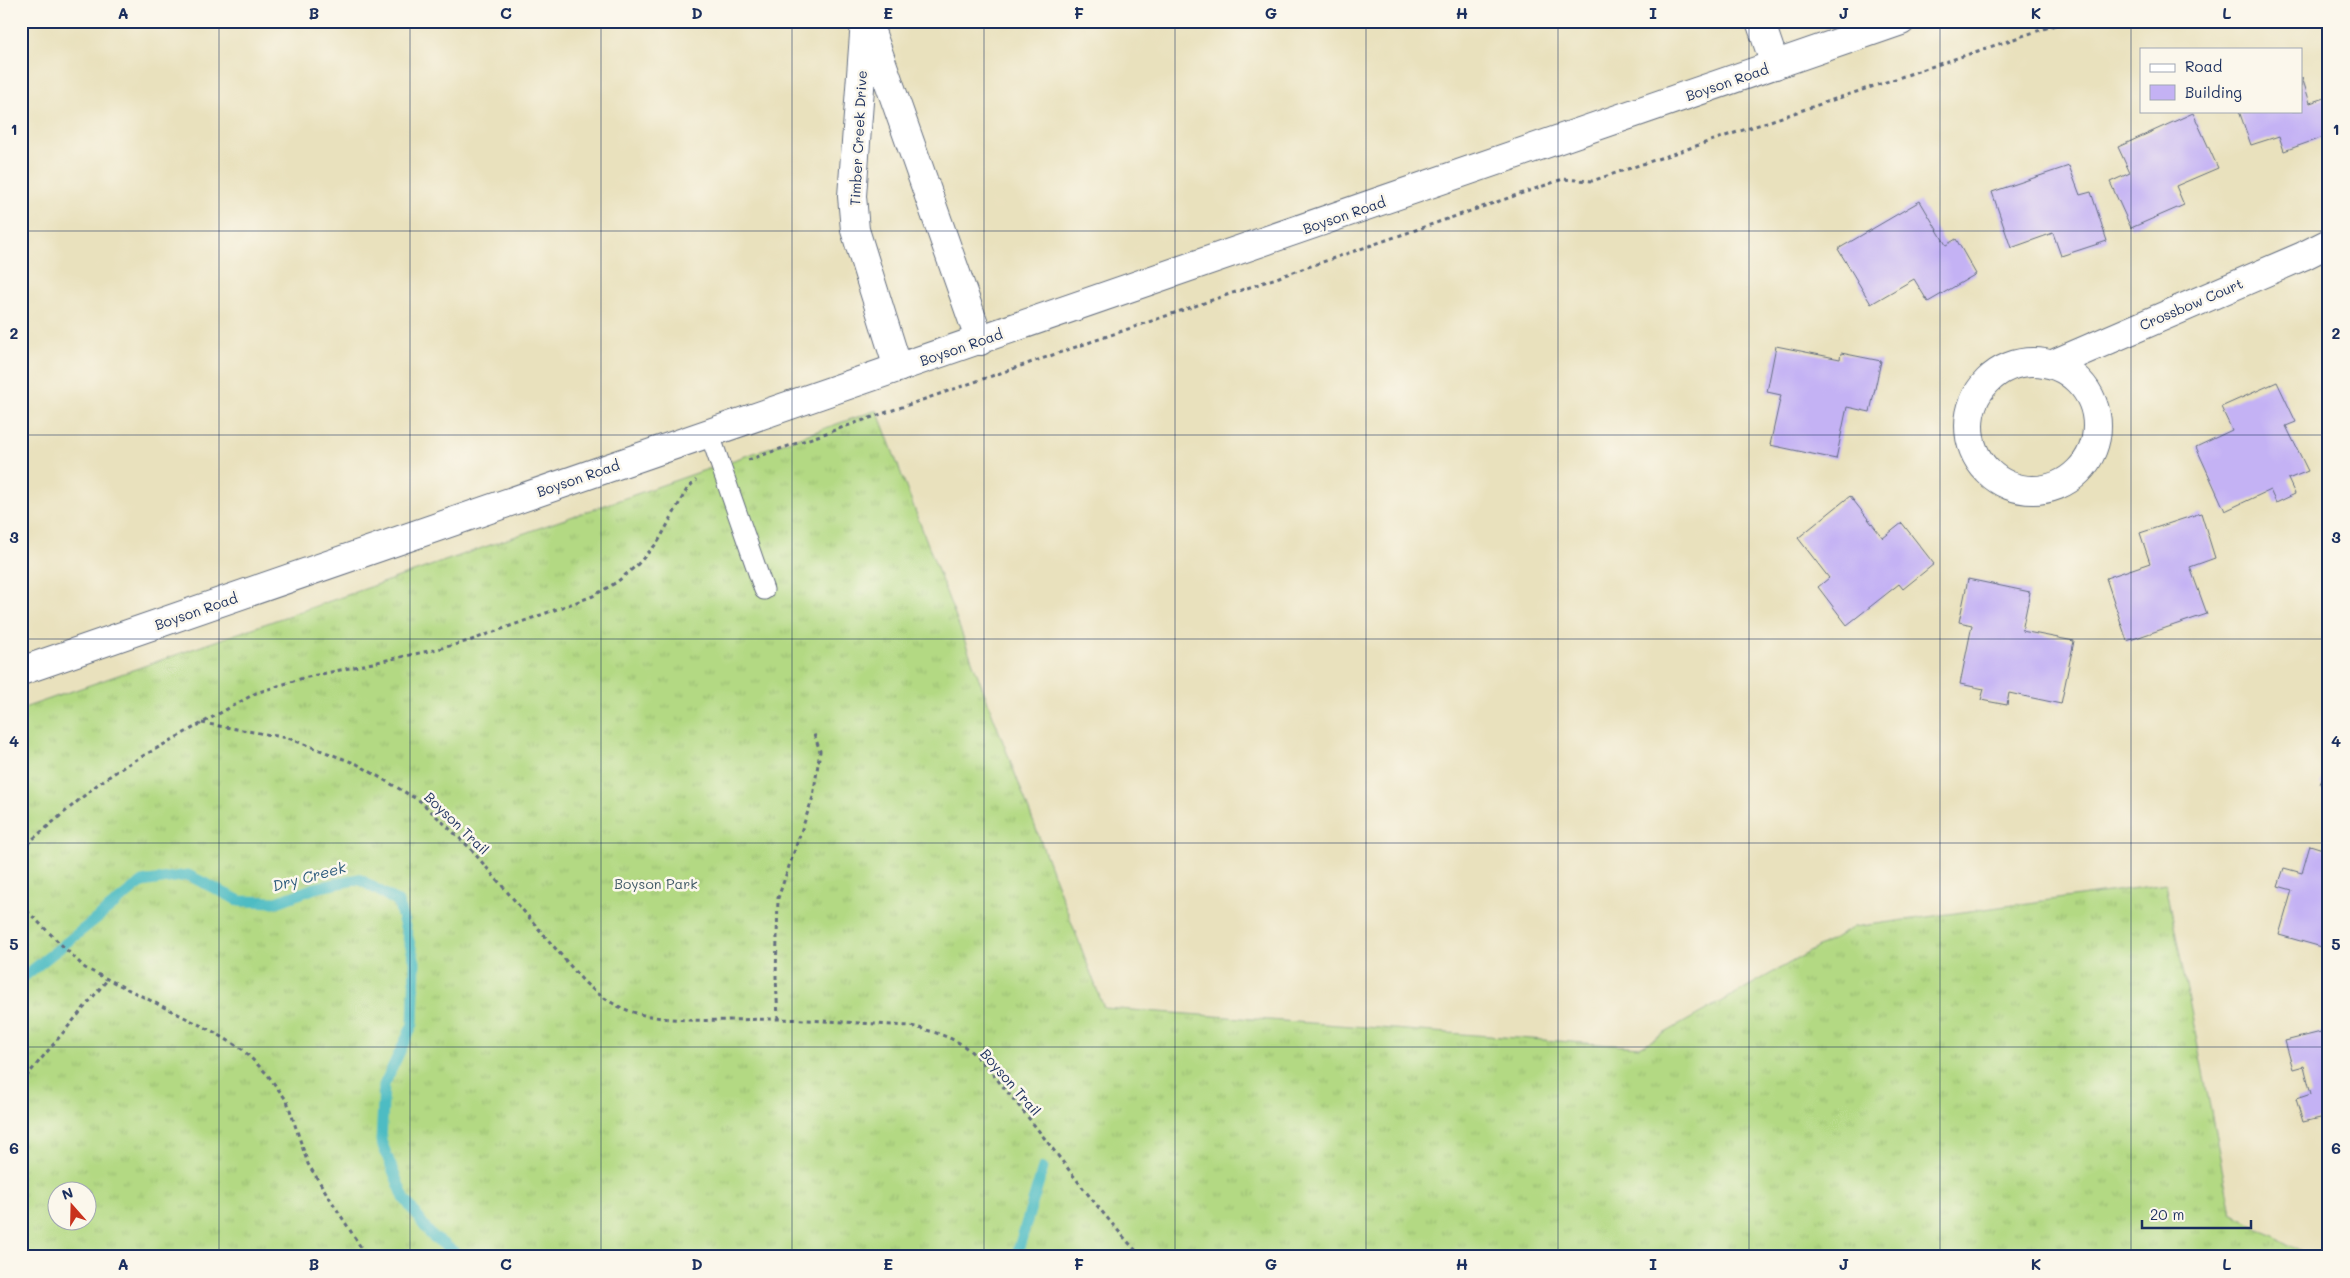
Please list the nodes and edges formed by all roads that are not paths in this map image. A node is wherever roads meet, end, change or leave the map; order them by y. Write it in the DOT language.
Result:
graph roads {
  1 [pos="866,21"];
  2 [pos="1760,21"];
  3 [pos="1901,21"];
  4 [pos="1775,65"];
  5 [pos="2329,242"];
  6 [pos="980,341"];
  7 [pos="2053,364"];
  8 [pos="898,368"];
  9 [pos="710,432"];
  10 [pos="764,590"];
  11 [pos="21,671"];
  1 -- 6 [label="street, Timber Creek Drive"];
  1 -- 8 [label="street, Timber Creek Drive"];
  2 -- 4 [label="street"];
  3 -- 4 [label="street, Boyson Road"];
  4 -- 6 [label="street, Boyson Road"];
  5 -- 7 [label="street, Crossbow Court"];
  6 -- 8 [label="street, Boyson Road"];
  7 -- 7 [label="street, Crossbow Court"];
  8 -- 9 [label="street, Boyson Road"];
  9 -- 10 [label="lane"];
  9 -- 11 [label="street, Boyson Road"];
}
